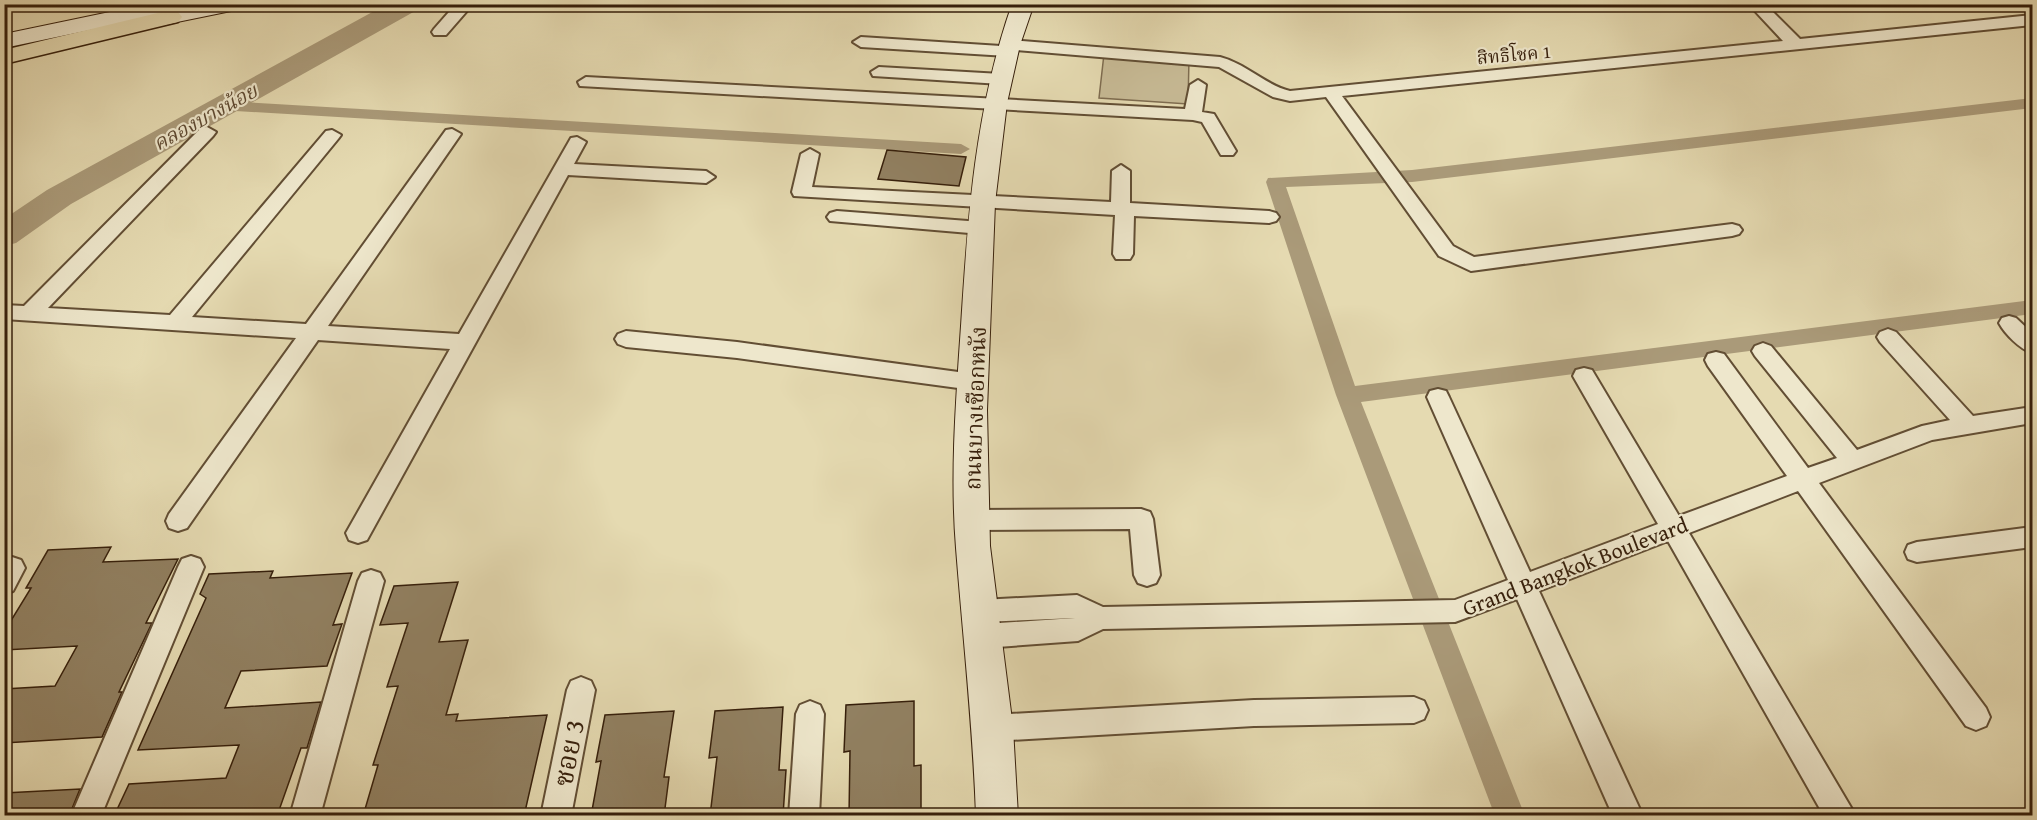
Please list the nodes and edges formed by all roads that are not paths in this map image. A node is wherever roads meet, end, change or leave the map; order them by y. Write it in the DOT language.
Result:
graph roads {
  1 [pos="118,4"];
  2 [pos="231,4"];
  3 [pos="466,4"];
  4 [pos="1023,4"];
  5 [pos="1762,10"];
  6 [pos="174,11"];
  7 [pos="2032,20"];
  8 [pos="4,27"];
  9 [pos="440,32"];
  10 [pos="4,40"];
  11 [pos="861,42"];
  12 [pos="1798,46"];
  13 [pos="4,50"];
  14 [pos="4,57"];
  15 [pos="1003,70"];
  16 [pos="879,72"];
  17 [pos="586,82"];
  18 [pos="1198,86"];
  19 [pos="1331,92"];
  20 [pos="1193,115"];
  21 [pos="207,132"];
  22 [pos="452,134"];
  23 [pos="332,135"];
  24 [pos="577,142"];
  25 [pos="1227,151"];
  26 [pos="810,154"];
  27 [pos="563,169"];
  28 [pos="1121,171"];
  29 [pos="706,177"];
  30 [pos="1123,211"];
  31 [pos="982,216"];
  32 [pos="1269,217"];
  33 [pos="837,218"];
  34 [pos="1732,230"];
  35 [pos="1123,254"];
  36 [pos="4,312"];
  37 [pos="30,313"];
  38 [pos="177,321"];
  39 [pos="2009,323"];
  40 [pos="314,332"];
  41 [pos="1888,337"];
  42 [pos="626,339"];
  43 [pos="465,342"];
  44 [pos="2032,345"];
  45 [pos="1763,351"];
  46 [pos="1716,360"];
  47 [pos="1584,376"];
  48 [pos="973,382"];
  49 [pos="1438,397"];
  50 [pos="2032,416"];
  51 [pos="1968,425"];
  52 [pos="1853,461"];
  53 [pos="1803,480"];
  54 [pos="972,520"];
  55 [pos="178,521"];
  56 [pos="1674,529"];
  57 [pos="358,533"];
  58 [pos="2032,537"];
  59 [pos="1917,552"];
  60 [pos="191,567"];
  61 [pos="1147,575"];
  62 [pos="371,581"];
  63 [pos="1523,586"];
  64 [pos="982,624"];
  65 [pos="581,690"];
  66 [pos="1414,710"];
  67 [pos="810,714"];
  68 [pos="1976,717"];
  69 [pos="993,728"];
  70 [pos="86,816"];
  71 [pos="305,816"];
  72 [pos="556,816"];
  73 [pos="804,816"];
  74 [pos="997,816"];
  75 [pos="1628,816"];
  76 [pos="1841,816"];
  1 -- 8 [label="street"];
  2 -- 6 [label="street"];
  3 -- 9 [label="street"];
  4 -- 15 [label="street, ถนนบางเชือกหนัง"];
  5 -- 12 [label="street"];
  6 -- 10 [label="street"];
  6 -- 13 [label="street"];
  6 -- 14 [label="main road"];
  7 -- 12 [label="street, สิทธิโชค 1"];
  11 -- 15 [label="street"];
  12 -- 19 [label="street, สิทธิโชค 1"];
  15 -- 16 [label="street"];
  15 -- 17 [label="street"];
  15 -- 19 [label="street, สิทธิโชค 1"];
  15 -- 20 [label="street"];
  15 -- 31 [label="street, ถนนบางเชือกหนัง"];
  18 -- 20 [label="street"];
  19 -- 34 [label="street"];
  20 -- 25 [label="street"];
  21 -- 37 [label="street"];
  22 -- 40 [label="street"];
  23 -- 38 [label="street"];
  24 -- 27 [label="street"];
  26 -- 31 [label="street"];
  27 -- 29 [label="street"];
  27 -- 43 [label="street"];
  28 -- 30 [label="street"];
  30 -- 31 [label="street"];
  30 -- 32 [label="street"];
  30 -- 35 [label="street"];
  31 -- 33 [label="street"];
  31 -- 48 [label="street, ถนนบางเชือกหนัง"];
  36 -- 37 [label="street"];
  37 -- 38 [label="street"];
  38 -- 40 [label="street"];
  39 -- 44 [label="street"];
  40 -- 43 [label="street"];
  40 -- 55 [label="street"];
  41 -- 51 [label="street"];
  42 -- 48 [label="street"];
  43 -- 57 [label="street"];
  45 -- 52 [label="street"];
  46 -- 53 [label="street"];
  47 -- 56 [label="street"];
  48 -- 54 [label="street, ถนนบางเชือกหนัง"];
  49 -- 63 [label="street"];
  50 -- 51 [label="street, Grand Bangkok Boulevard"];
  51 -- 52 [label="street, Grand Bangkok Boulevard"];
  52 -- 53 [label="street, Grand Bangkok Boulevard"];
  53 -- 56 [label="street, Grand Bangkok Boulevard"];
  53 -- 68 [label="street"];
  54 -- 61 [label="street"];
  54 -- 64 [label="street, ถนนบางเชือกหนัง"];
  56 -- 63 [label="street, Grand Bangkok Boulevard"];
  56 -- 76 [label="street"];
  58 -- 59 [label="street"];
  60 -- 70 [label="street"];
  62 -- 71 [label="street"];
  63 -- 64 [label="street, Grand Bangkok Boulevard"];
  63 -- 75 [label="street"];
  64 -- 69 [label="street, ถนนบางเชือกหนัง"];
  65 -- 72 [label="street, ซอย 3"];
  66 -- 69 [label="street"];
  67 -- 73 [label="street"];
  69 -- 74 [label="street, ถนนบางเชือกหนัง"];
}
